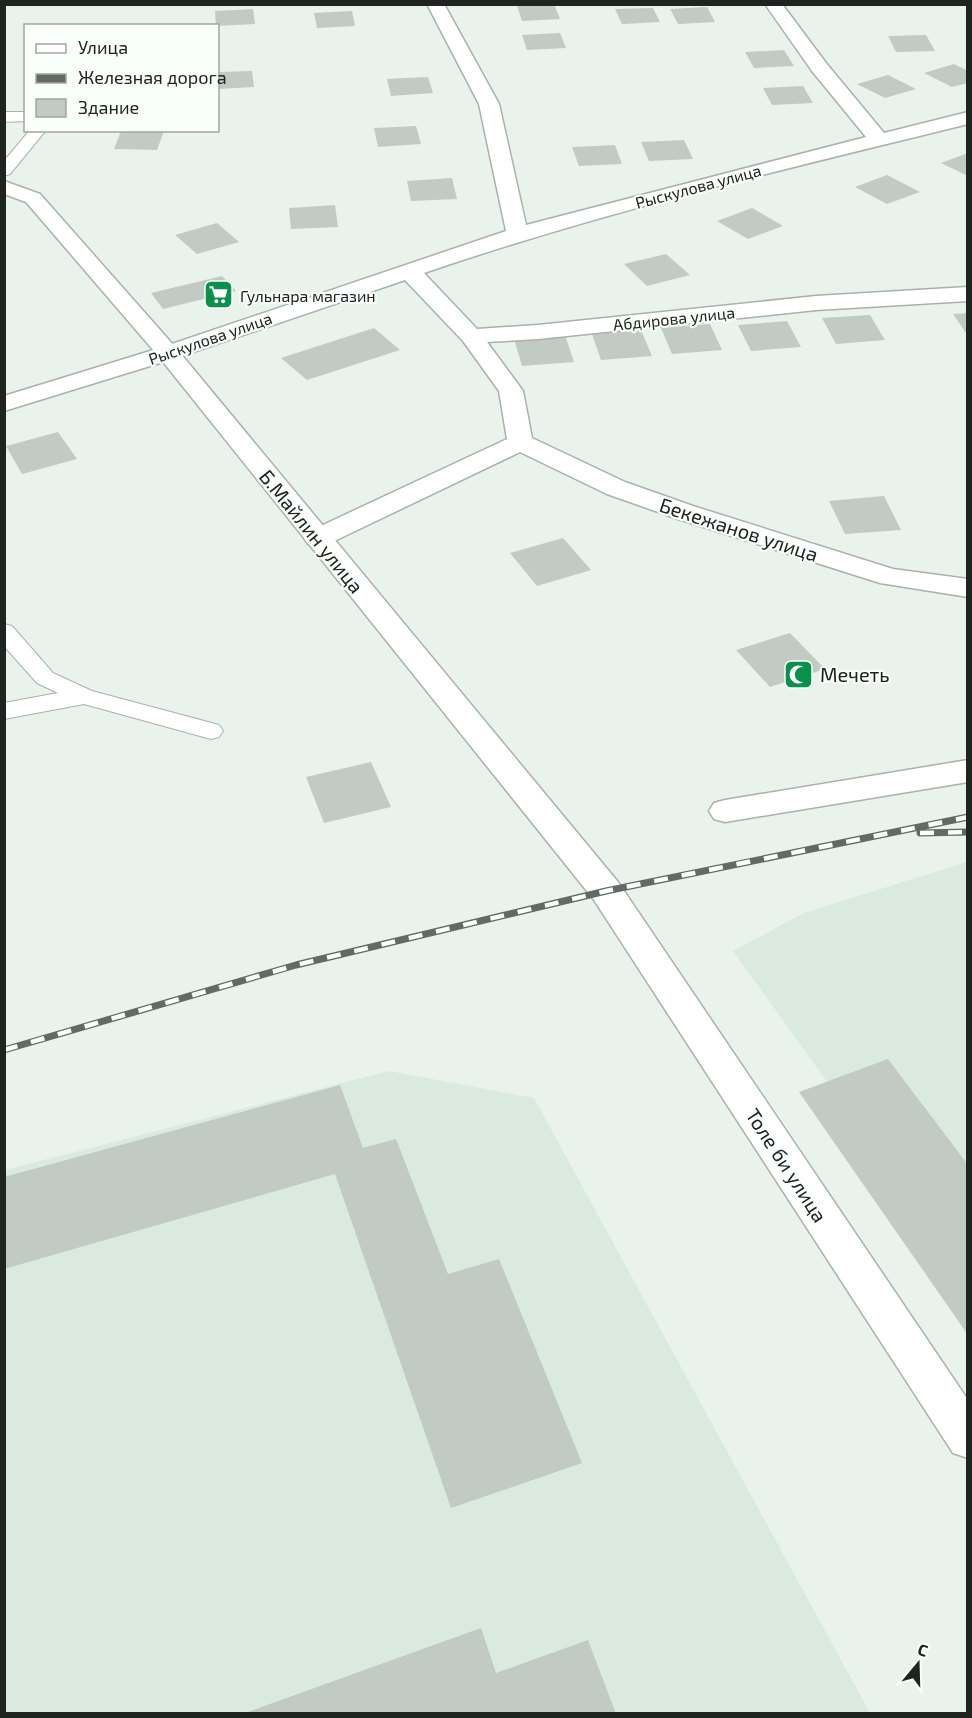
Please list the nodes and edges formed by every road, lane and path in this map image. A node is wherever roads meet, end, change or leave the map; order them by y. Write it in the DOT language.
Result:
graph roads {
  1 [pos="435,4"];
  2 [pos="772,4"];
  3 [pos="24,116"];
  4 [pos="4,117"];
  5 [pos="968,118"];
  6 [pos="37,132"];
  7 [pos="879,140"];
  8 [pos="4,171"];
  9 [pos="4,187"];
  10 [pos="517,234"];
  11 [pos="408,270"];
  12 [pos="968,294"];
  13 [pos="471,336"];
  14 [pos="168,354"];
  15 [pos="4,405"];
  16 [pos="520,442"];
  17 [pos="318,538"];
  18 [pos="968,588"];
  19 [pos="4,631"];
  20 [pos="84,696"];
  21 [pos="4,711"];
  22 [pos="211,731"];
  23 [pos="968,771"];
  24 [pos="724,811"];
  25 [pos="606,891"];
  26 [pos="968,1438"];
  1 -- 10 [label="street"];
  2 -- 7 [label="street"];
  3 -- 4 [label="lane"];
  5 -- 7 [label="street, Рыскулова улица"];
  6 -- 8 [label="lane"];
  7 -- 10 [label="street, Рыскулова улица"];
  9 -- 14 [label="street, Б.Майлин улица"];
  10 -- 11 [label="street, Рыскулова улица"];
  11 -- 13 [label="street"];
  11 -- 14 [label="street, Рыскулова улица"];
  12 -- 13 [label="street, Абдирова улица"];
  13 -- 16 [label="street"];
  14 -- 15 [label="street, Рыскулова улица"];
  14 -- 17 [label="street, Б.Майлин улица"];
  16 -- 17 [label="street"];
  16 -- 18 [label="street, Бекежанов улица"];
  17 -- 25 [label="street, Б.Майлин улица"];
  19 -- 20 [label="lane"];
  20 -- 21 [label="lane"];
  20 -- 22 [label="lane"];
  23 -- 24 [label="street"];
  25 -- 26 [label="street, Толе би улица"];
}
